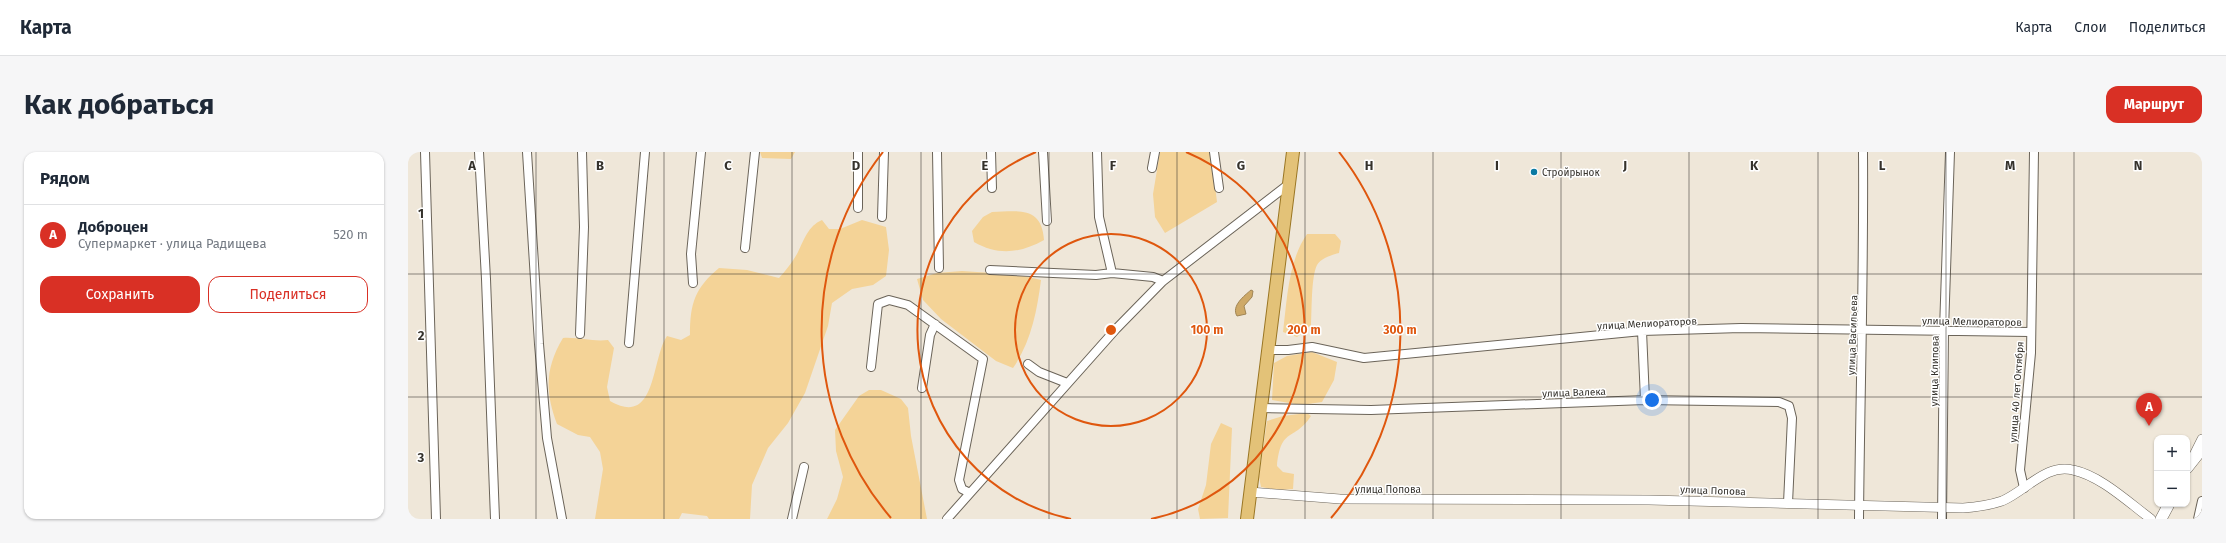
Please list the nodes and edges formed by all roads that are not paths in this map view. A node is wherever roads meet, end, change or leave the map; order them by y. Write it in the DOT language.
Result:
graph roads {
  1 [pos="425,152"];
  2 [pos="479,152"];
  3 [pos="527,152"];
  4 [pos="582,152"];
  5 [pos="645,152"];
  6 [pos="701,152"];
  7 [pos="755,152"];
  8 [pos="858,152"];
  9 [pos="884,152"];
  10 [pos="937,152"];
  11 [pos="991,152"];
  12 [pos="1043,152"];
  13 [pos="1097,152"];
  14 [pos="1155,152"];
  15 [pos="1214,152"];
  16 [pos="1293,152"];
  17 [pos="1863,152"];
  18 [pos="1950,152"];
  19 [pos="2034,152"];
  20 [pos="1152,168"];
  21 [pos="1289,184"];
  22 [pos="992,188"];
  23 [pos="1219,188"];
  24 [pos="858,208"];
  25 [pos="882,217"];
  26 [pos="1047,221"];
  27 [pos="745,248"];
  28 [pos="939,268"];
  29 [pos="990,270"];
  30 [pos="1112,273"];
  31 [pos="1162,281"];
  32 [pos="693,284"];
  33 [pos="935,324"];
  34 [pos="1861,330"];
  35 [pos="1944,330"];
  36 [pos="1642,331"];
  37 [pos="2030,332"];
  38 [pos="580,334"];
  39 [pos="629,343"];
  40 [pos="1268,350"];
  41 [pos="1028,364"];
  42 [pos="872,367"];
  43 [pos="1067,383"];
  44 [pos="922,388"];
  45 [pos="1645,400"];
  46 [pos="1261,408"];
  47 [pos="2202,439"];
  48 [pos="2202,449"];
  49 [pos="2190,463"];
  50 [pos="2190,464"];
  51 [pos="804,467"];
  52 [pos="2024,488"];
  53 [pos="1250,492"];
  54 [pos="970,493"];
  55 [pos="2202,501"];
  56 [pos="1788,504"];
  57 [pos="1859,504"];
  58 [pos="1942,506"];
  59 [pos="2168,507"];
  60 [pos="436,519"];
  61 [pos="495,519"];
  62 [pos="562,519"];
  63 [pos="792,519"];
  64 [pos="947,519"];
  65 [pos="1247,519"];
  66 [pos="1859,519"];
  67 [pos="1942,519"];
  68 [pos="2151,519"];
  69 [pos="2162,519"];
  70 [pos="2198,519"];
  1 -- 60 [label="street"];
  2 -- 61 [label="street"];
  3 -- 62 [label="street"];
  4 -- 38 [label="street"];
  5 -- 39 [label="street"];
  6 -- 32 [label="street"];
  7 -- 27 [label="street"];
  8 -- 24 [label="street"];
  9 -- 25 [label="street"];
  10 -- 28 [label="street"];
  11 -- 22 [label="street"];
  12 -- 26 [label="street"];
  13 -- 30 [label="street"];
  14 -- 20 [label="street"];
  15 -- 23 [label="street"];
  16 -- 21 [label="main road"];
  17 -- 34 [label="street, улица Васильева"];
  18 -- 35 [label="street, улица Клипова"];
  19 -- 37 [label="street, улица 40 лет Октября"];
  21 -- 31 [label="street"];
  21 -- 40 [label="main road"];
  29 -- 30 [label="street"];
  30 -- 31 [label="street"];
  31 -- 43 [label="street"];
  33 -- 42 [label="street"];
  33 -- 44 [label="street"];
  33 -- 54 [label="street"];
  34 -- 35 [label="street, улица Мелиораторов"];
  34 -- 36 [label="street, улица Мелиораторов"];
  34 -- 57 [label="street, улица Васильева"];
  35 -- 37 [label="street, улица Мелиораторов"];
  35 -- 58 [label="street, улица Клипова"];
  36 -- 40 [label="street, улица Мелиораторов"];
  36 -- 45 [label="street"];
  37 -- 52 [label="street, улица 40 лет Октября"];
  40 -- 46 [label="main road"];
  41 -- 43 [label="street"];
  43 -- 54 [label="street"];
  45 -- 46 [label="street, улица Валека"];
  45 -- 56 [label="street, улица Валека"];
  46 -- 53 [label="main road"];
  47 -- 49 [label="street"];
  48 -- 50 [label="main road"];
  51 -- 63 [label="street"];
  52 -- 58 [label="street, улица Попова"];
  52 -- 68 [label="street, улица Попова"];
  53 -- 56 [label="street, улица Попова"];
  53 -- 65 [label="main road"];
  54 -- 64 [label="street"];
  55 -- 70 [label="street"];
  56 -- 57 [label="street, улица Попова"];
  57 -- 58 [label="street, улица Попова"];
  57 -- 66 [label="street, улица Васильева"];
  58 -- 67 [label="street, улица Клипова"];
  59 -- 69 [label="main road"];
}
